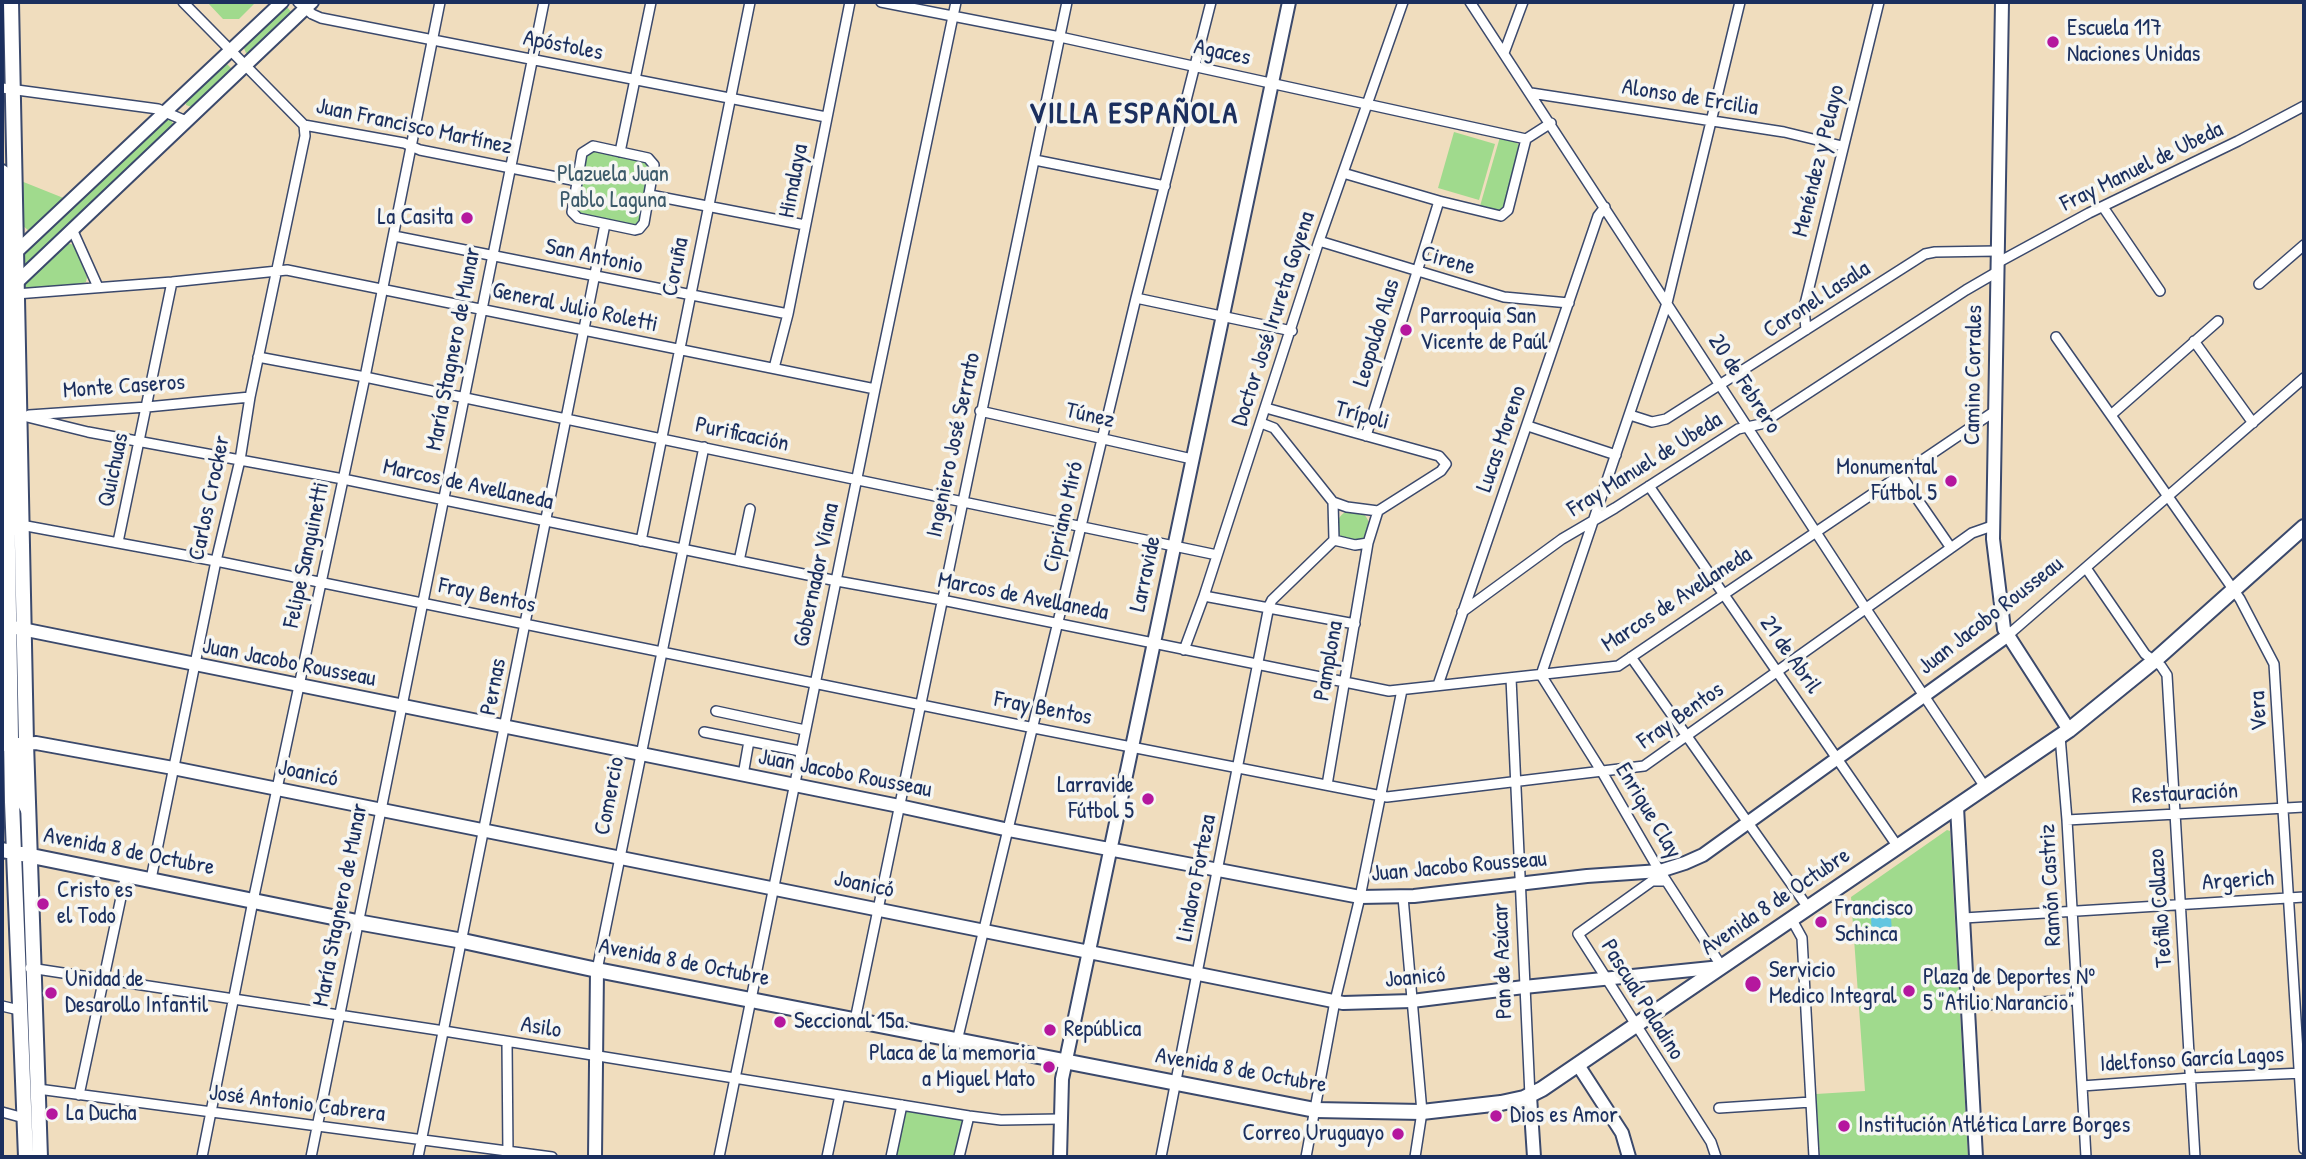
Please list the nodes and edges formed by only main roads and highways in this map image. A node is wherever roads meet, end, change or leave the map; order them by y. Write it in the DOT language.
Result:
graph roads {
  1 [pos="11,2"];
  2 [pos="7,88"];
  3 [pos="2,172"];
  4 [pos="7,247"];
  5 [pos="3,266"];
  6 [pos="9,293"];
  7 [pos="9,414"];
  8 [pos="2304,527"];
  9 [pos="11,628"];
  10 [pos="6,654"];
  11 [pos="13,745"];
  12 [pos="8,851"];
  13 [pos="30,856"];
  14 [pos="19,1014"];
  15 [pos="38,1089"];
  16 [pos="26,1157"];
  17 [pos="40,1157"];
  1 -- 2 [label="main road"];
  2 -- 4 [label="main road"];
  3 -- 4 [label="main road"];
  4 -- 5 [label="main road"];
  4 -- 6 [label="main road"];
  5 -- 6 [label="main road"];
  6 -- 7 [label="main road"];
  7 -- 9 [label="main road"];
  7 -- 9 [label="main road"];
  8 -- 13 [label="main road, Avenida 8 de Octubre"];
  9 -- 10 [label="main road"];
  9 -- 11 [label="main road"];
  10 -- 11 [label="main road"];
  11 -- 12 [label="main road"];
  11 -- 13 [label="main road"];
  12 -- 13 [label="main road, Avenida 8 de Octubre"];
  12 -- 14 [label="main road"];
  13 -- 15 [label="main road"];
  14 -- 15 [label="main road"];
  14 -- 16 [label="main road"];
  15 -- 17 [label="main road"];
}
